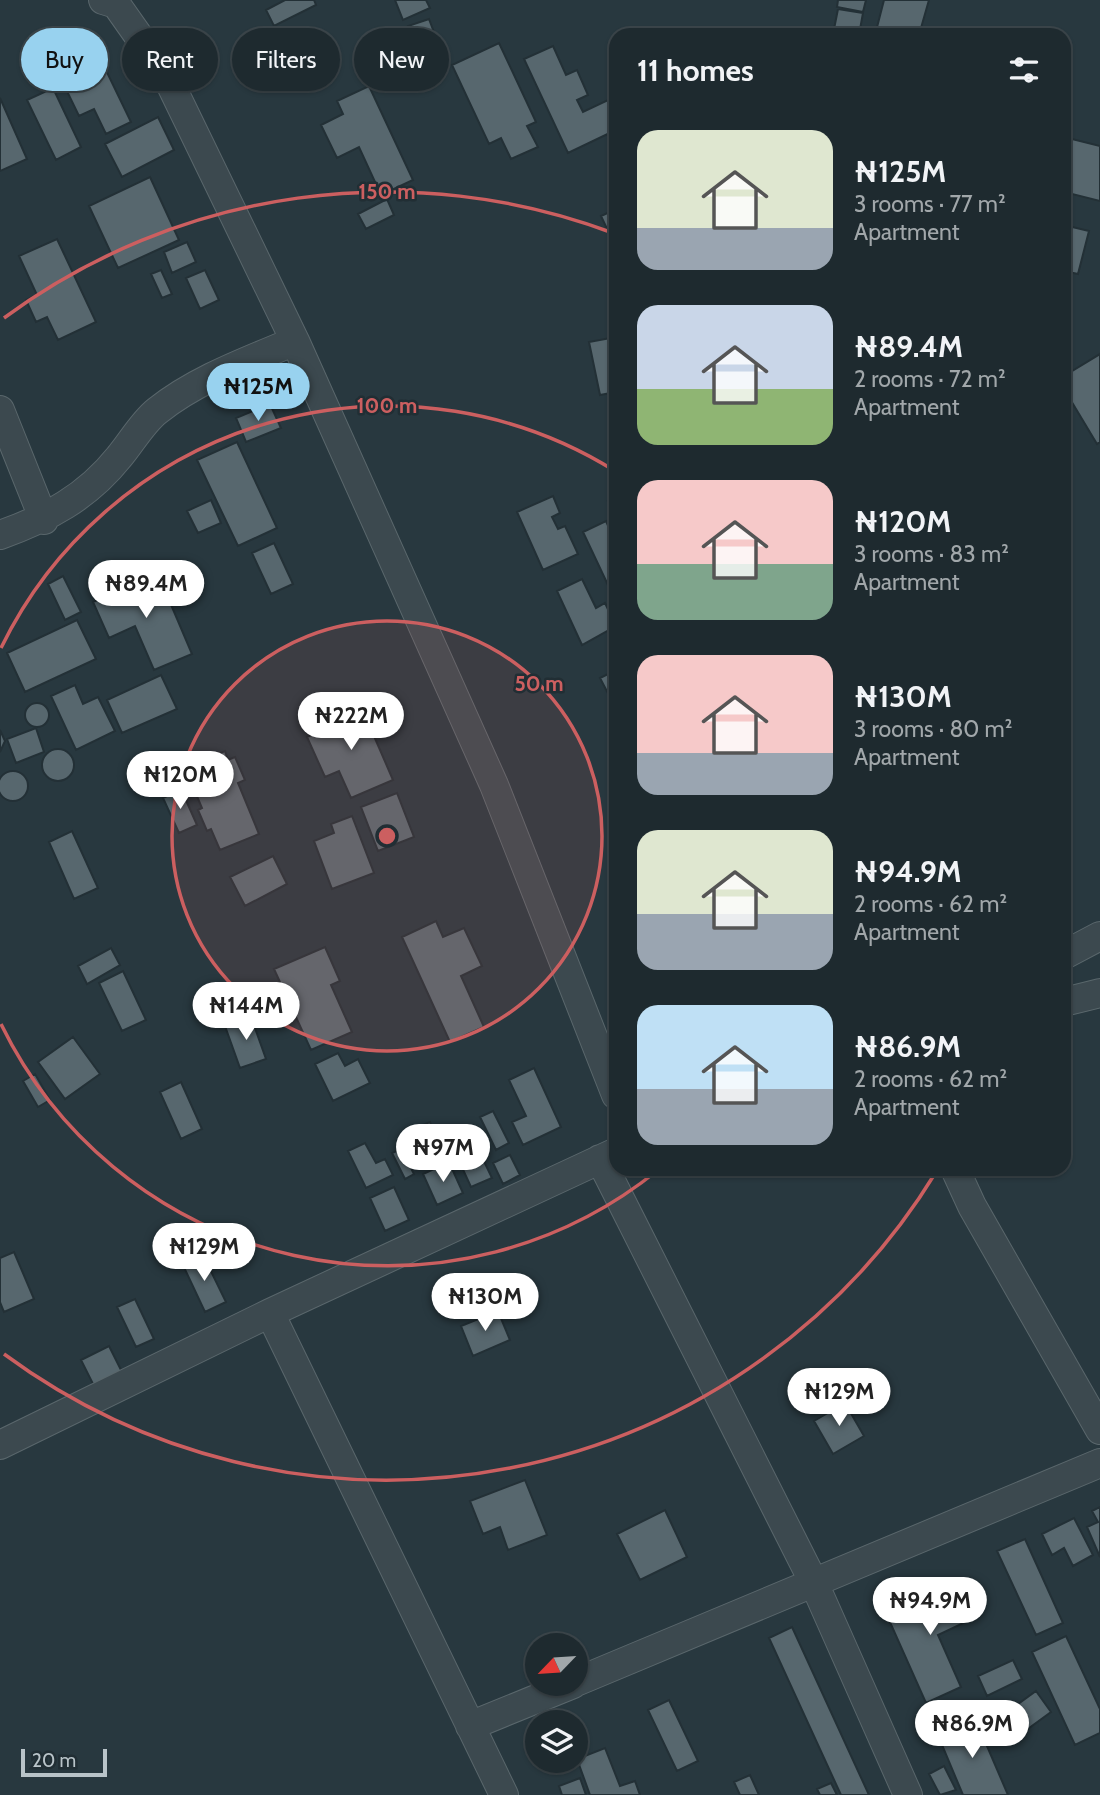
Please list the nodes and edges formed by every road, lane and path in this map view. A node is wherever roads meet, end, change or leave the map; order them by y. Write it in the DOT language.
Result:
graph roads {
  1 [pos="112,1"];
  2 [pos="295,341"];
  3 [pos="0,410"];
  4 [pos="44,520"];
  5 [pos="0,535"];
  6 [pos="1100,936"];
  7 [pos="1071,951"];
  8 [pos="1100,993"];
  9 [pos="1071,1000"];
  10 [pos="609,1077"];
  11 [pos="608,1156"];
  12 [pos="618,1176"];
  13 [pos="958,1176"];
  14 [pos="270,1313"];
  15 [pos="1100,1430"];
  16 [pos="0,1445"];
  17 [pos="1100,1463"];
  18 [pos="814,1583"];
  19 [pos="588,1677"];
  20 [pos="543,1696"];
  21 [pos="470,1726"];
  22 [pos="504,1795"];
  23 [pos="908,1795"];
  1 -- 2 [label="street"];
  2 -- 4 [label="street"];
  2 -- 10 [label="street"];
  3 -- 4 [label="street"];
  4 -- 5 [label="street"];
  6 -- 7 [label="street"];
  8 -- 9 [label="street"];
  11 -- 14 [label="street"];
  12 -- 18 [label="street"];
  13 -- 15 [label="street"];
  14 -- 16 [label="street"];
  14 -- 21 [label="street"];
  17 -- 18 [label="street"];
  18 -- 19 [label="street"];
  18 -- 23 [label="street"];
  20 -- 21 [label="street"];
  21 -- 22 [label="street"];
}
